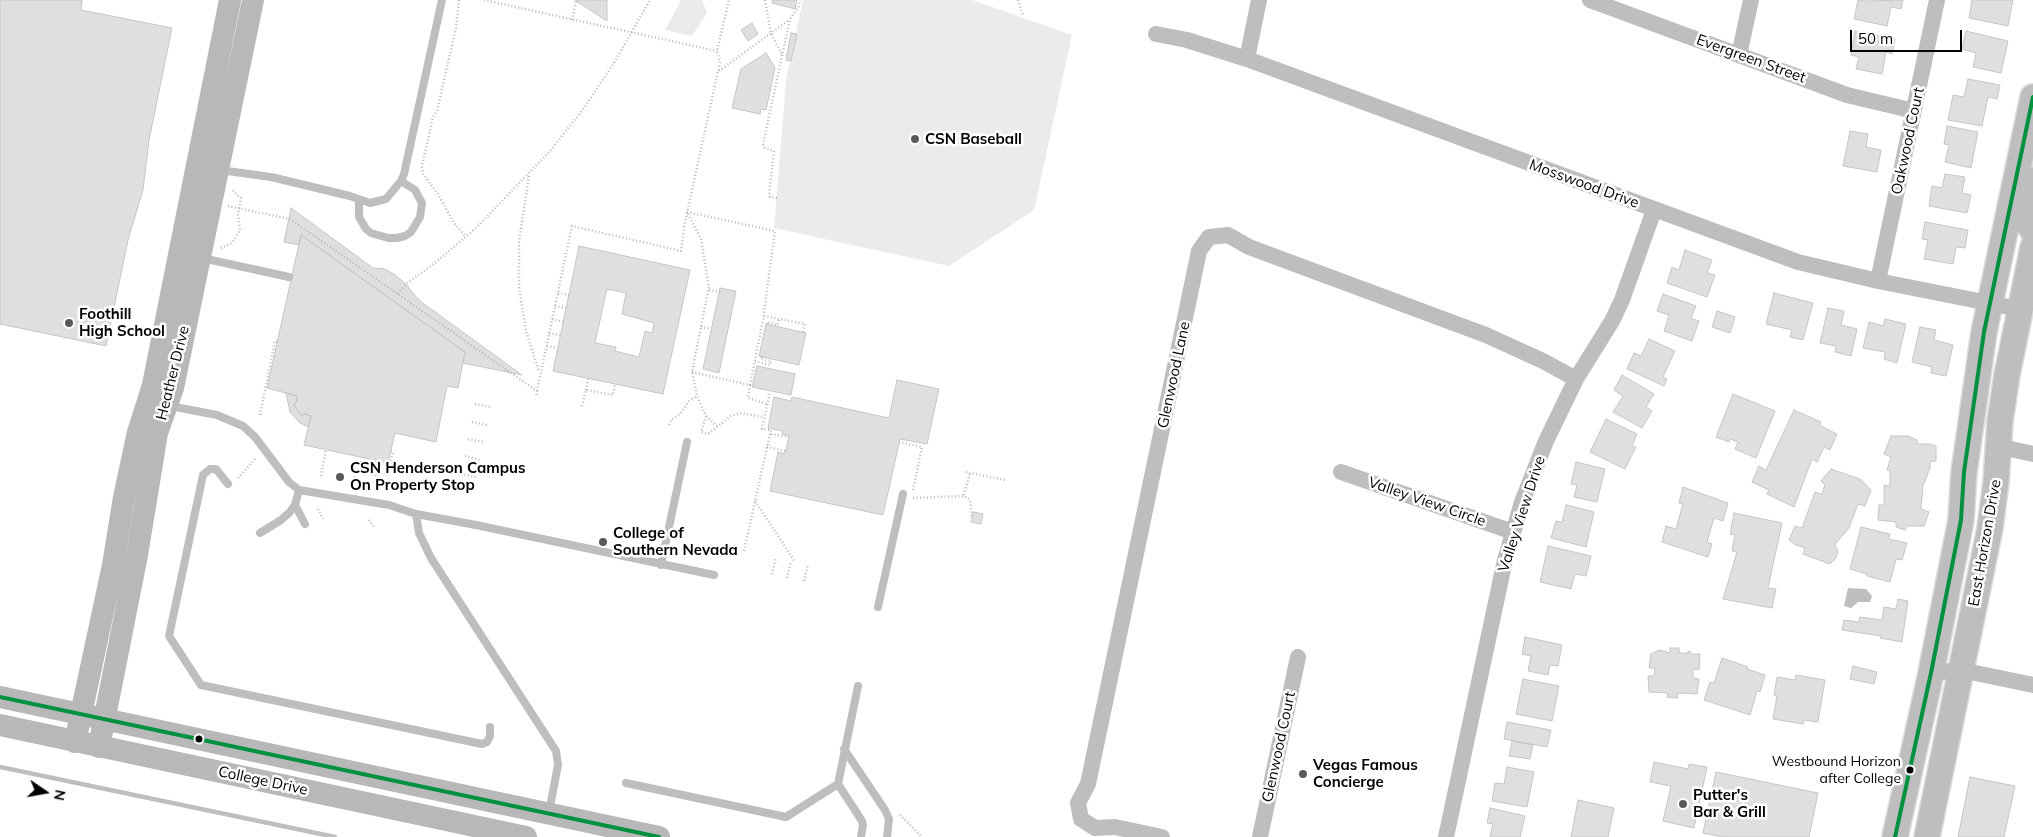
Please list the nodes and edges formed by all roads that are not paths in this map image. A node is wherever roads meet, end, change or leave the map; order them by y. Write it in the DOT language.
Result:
graph roads {
  1 [pos="442,0"];
  2 [pos="1259,0"];
  3 [pos="1590,0"];
  4 [pos="1751,0"];
  5 [pos="1937,0"];
  6 [pos="242,1"];
  7 [pos="1156,34"];
  8 [pos="1739,55"];
  9 [pos="1247,59"];
  10 [pos="2033,101"];
  11 [pos="1914,111"];
  12 [pos="214,173"];
  13 [pos="2033,175"];
  14 [pos="401,181"];
  15 [pos="359,200"];
  16 [pos="1654,210"];
  17 [pos="2033,231"];
  18 [pos="2033,247"];
  19 [pos="207,254"];
  20 [pos="289,277"];
  21 [pos="1878,281"];
  22 [pos="1989,304"];
  23 [pos="2019,310"];
  24 [pos="1576,378"];
  25 [pos="157,404"];
  26 [pos="687,442"];
  27 [pos="1997,446"];
  28 [pos="2033,454"];
  29 [pos="1341,472"];
  30 [pos="228,484"];
  31 [pos="299,490"];
  32 [pos="907,498"];
  33 [pos="295,505"];
  34 [pos="416,514"];
  35 [pos="305,524"];
  36 [pos="1513,532"];
  37 [pos="260,533"];
  38 [pos="661,564"];
  39 [pos="714,574"];
  40 [pos="878,607"];
  41 [pos="1298,657"];
  42 [pos="1961,670"];
  43 [pos="1931,672"];
  44 [pos="2033,685"];
  45 [pos="858,686"];
  46 [pos="0,696"];
  47 [pos="82,715"];
  48 [pos="105,720"];
  49 [pos="0,725"];
  50 [pos="490,727"];
  51 [pos="75,742"];
  52 [pos="99,747"];
  53 [pos="844,749"];
  54 [pos="626,783"];
  55 [pos="838,784"];
  56 [pos="548,814"];
  57 [pos="526,837"];
  58 [pos="659,837"];
  59 [pos="861,837"];
  60 [pos="887,837"];
  61 [pos="1162,837"];
  62 [pos="1260,837"];
  63 [pos="1446,837"];
  64 [pos="1895,837"];
  65 [pos="1927,837"];
  1 -- 14 [label="lane"];
  2 -- 9 [label="street"];
  3 -- 8 [label="street, Evergreen Street"];
  4 -- 8 [label="street"];
  5 -- 11 [label="street, Oakwood Court"];
  6 -- 12 [label="street, Heather Drive"];
  7 -- 9 [label="street, Mosswood Drive"];
  8 -- 11 [label="street, Evergreen Street"];
  9 -- 16 [label="street, Mosswood Drive"];
  10 -- 22 [label="main road, East Horizon Drive"];
  11 -- 21 [label="street, Oakwood Court"];
  12 -- 15 [label="lane"];
  12 -- 19 [label="street, Heather Drive"];
  12 -- 25 [label="street, Heather Drive"];
  13 -- 17 [label="main road"];
  14 -- 15 [label="lane"];
  14 -- 15 [label="lane"];
  16 -- 21 [label="street, Mosswood Drive"];
  16 -- 24 [label="street, Valley View Drive"];
  18 -- 23 [label="main road, East Horizon Drive"];
  19 -- 20 [label="lane"];
  19 -- 25 [label="street, Heather Drive"];
  21 -- 22 [label="street, Mosswood Drive"];
  22 -- 23 [label="street, Mosswood Drive"];
  22 -- 43 [label="main road, East Horizon Drive"];
  23 -- 27 [label="main road, East Horizon Drive"];
  24 -- 36 [label="street, Valley View Drive"];
  24 -- 61 [label="street, Glenwood Lane"];
  25 -- 31 [label="lane"];
  25 -- 47 [label="street, Heather Drive"];
  25 -- 48 [label="street, Heather Drive"];
  26 -- 38 [label="lane"];
  27 -- 28 [label="street"];
  27 -- 42 [label="main road, East Horizon Drive"];
  29 -- 36 [label="street, Valley View Circle"];
  30 -- 50 [label="lane"];
  31 -- 33 [label="lane"];
  31 -- 34 [label="lane"];
  32 -- 40 [label="lane"];
  33 -- 35 [label="lane"];
  33 -- 37 [label="lane"];
  34 -- 38 [label="lane"];
  34 -- 56 [label="lane"];
  36 -- 63 [label="street, Valley View Drive"];
  38 -- 39 [label="lane"];
  41 -- 62 [label="street, Glenwood Court"];
  42 -- 43 [label="street"];
  42 -- 44 [label="street"];
  42 -- 65 [label="main road, East Horizon Drive"];
  43 -- 64 [label="main road, East Horizon Drive"];
  45 -- 53 [label="lane"];
  46 -- 47 [label="street, College Drive"];
  47 -- 48 [label="street, College Drive"];
  47 -- 51 [label="street, Heather Drive"];
  48 -- 52 [label="street, Heather Drive"];
  48 -- 56 [label="street, College Drive"];
  49 -- 51 [label="street, College Drive"];
  51 -- 52 [label="street, College Drive"];
  52 -- 57 [label="street, College Drive"];
  53 -- 55 [label="lane"];
  53 -- 60 [label="lane"];
  54 -- 55 [label="lane"];
  55 -- 59 [label="lane"];
  56 -- 58 [label="street, College Drive"];
}
